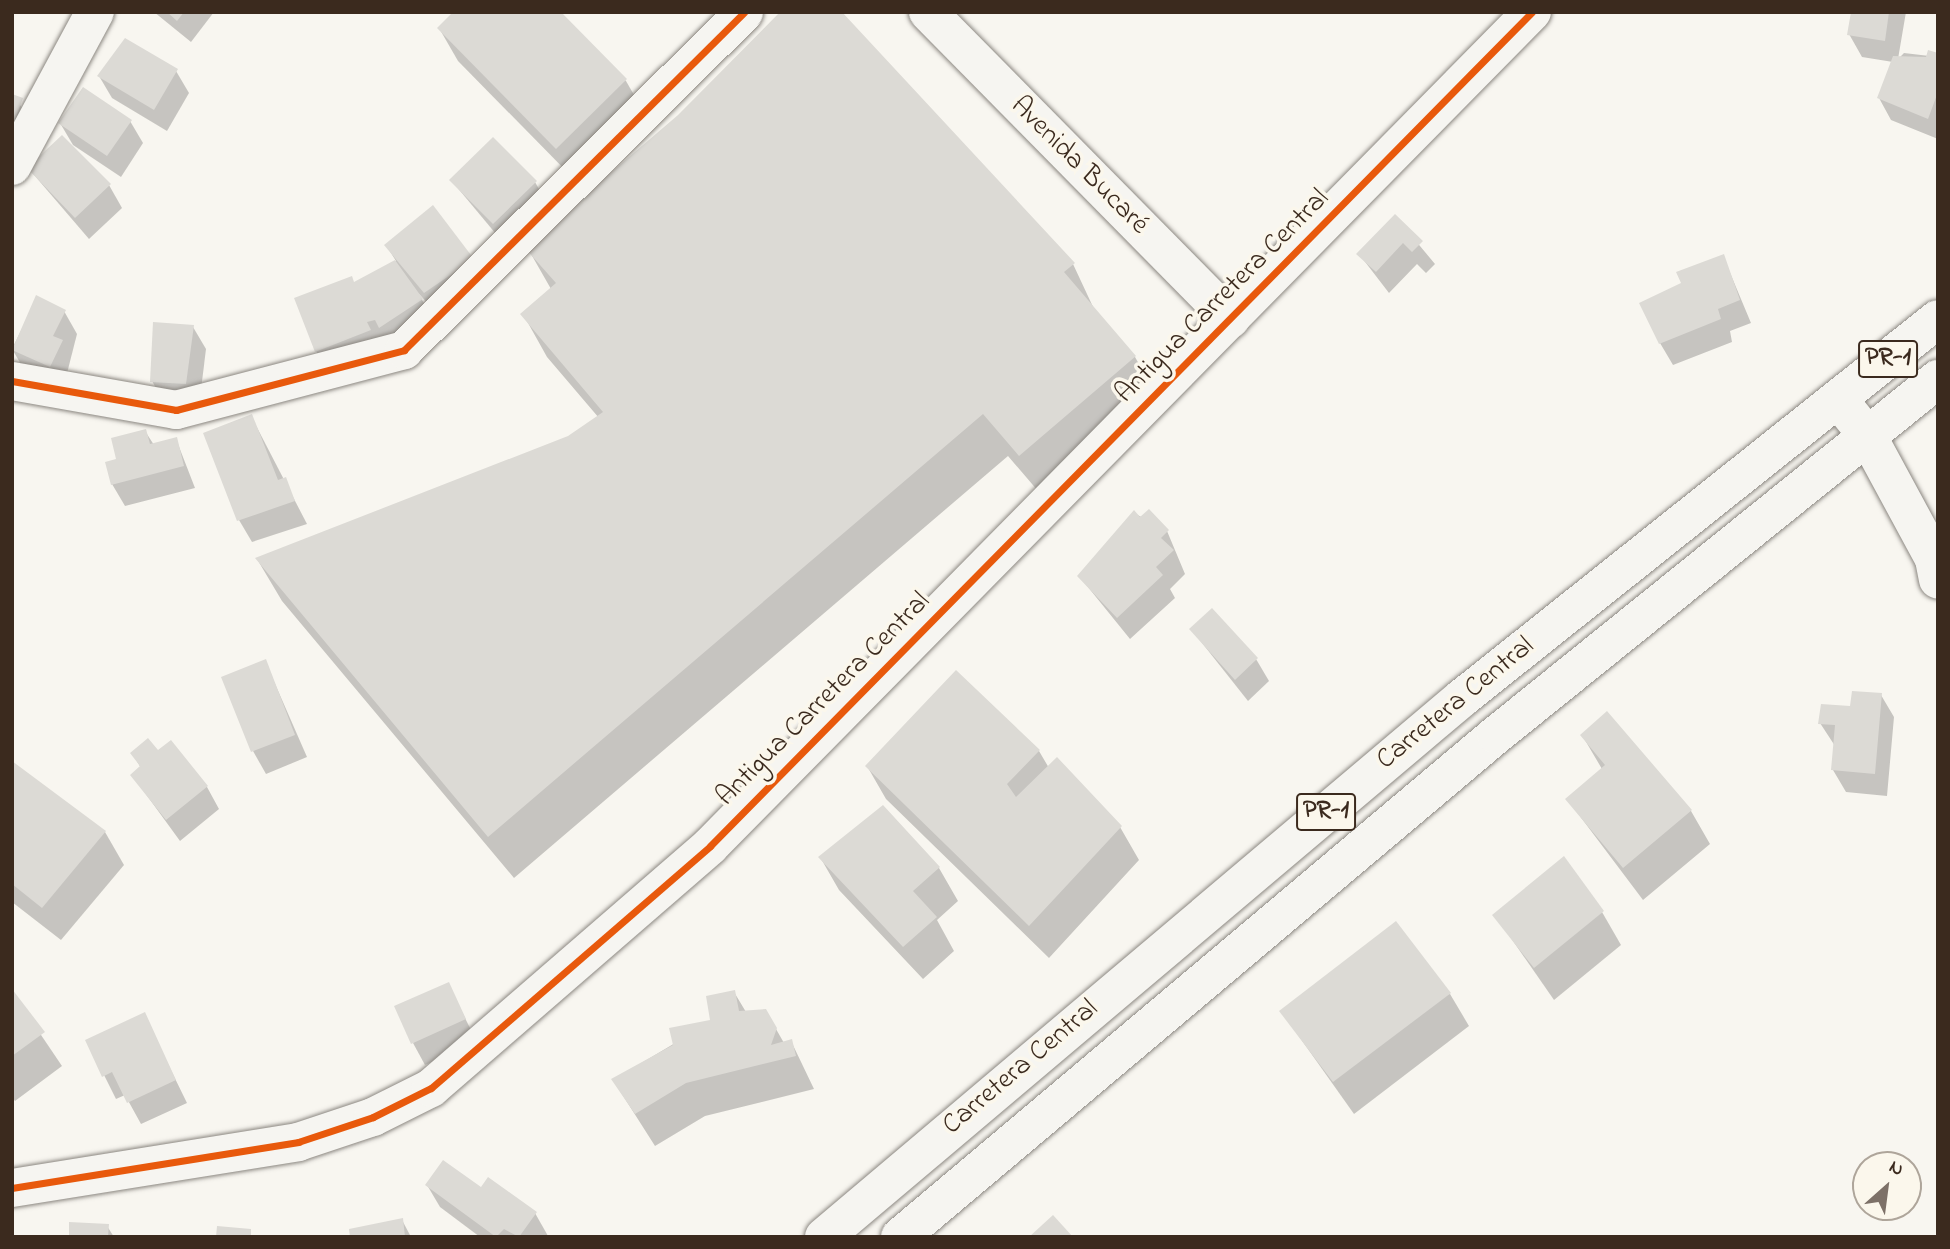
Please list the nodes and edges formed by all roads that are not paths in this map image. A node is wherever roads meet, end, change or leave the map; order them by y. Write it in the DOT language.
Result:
graph roads {
  1 [pos="95,12"];
  2 [pos="744,12"];
  3 [pos="928,12"];
  4 [pos="1532,12"];
  5 [pos="12,166"];
  6 [pos="1231,319"];
  7 [pos="1938,319"];
  8 [pos="1938,379"];
  9 [pos="12,381"];
  10 [pos="1838,400"];
  11 [pos="1867,435"];
  12 [pos="1938,580"];
  13 [pos="12,1188"];
  14 [pos="824,1237"];
  15 [pos="900,1237"];
  1 -- 5 [label="main road"];
  2 -- 9 [label="main road"];
  3 -- 6 [label="main road, Avenida Bucaré"];
  4 -- 6 [label="main road, Antigua Carretera Central"];
  6 -- 13 [label="main road, Antigua Carretera Central"];
  7 -- 10 [label="main road, Carretera Central / PR-1"];
  8 -- 11 [label="main road, Carretera Central / PR-1"];
  10 -- 11 [label="main road"];
  10 -- 14 [label="main road, Carretera Central / PR-1"];
  11 -- 12 [label="main road"];
  11 -- 15 [label="main road, Carretera Central / PR-1"];
}
